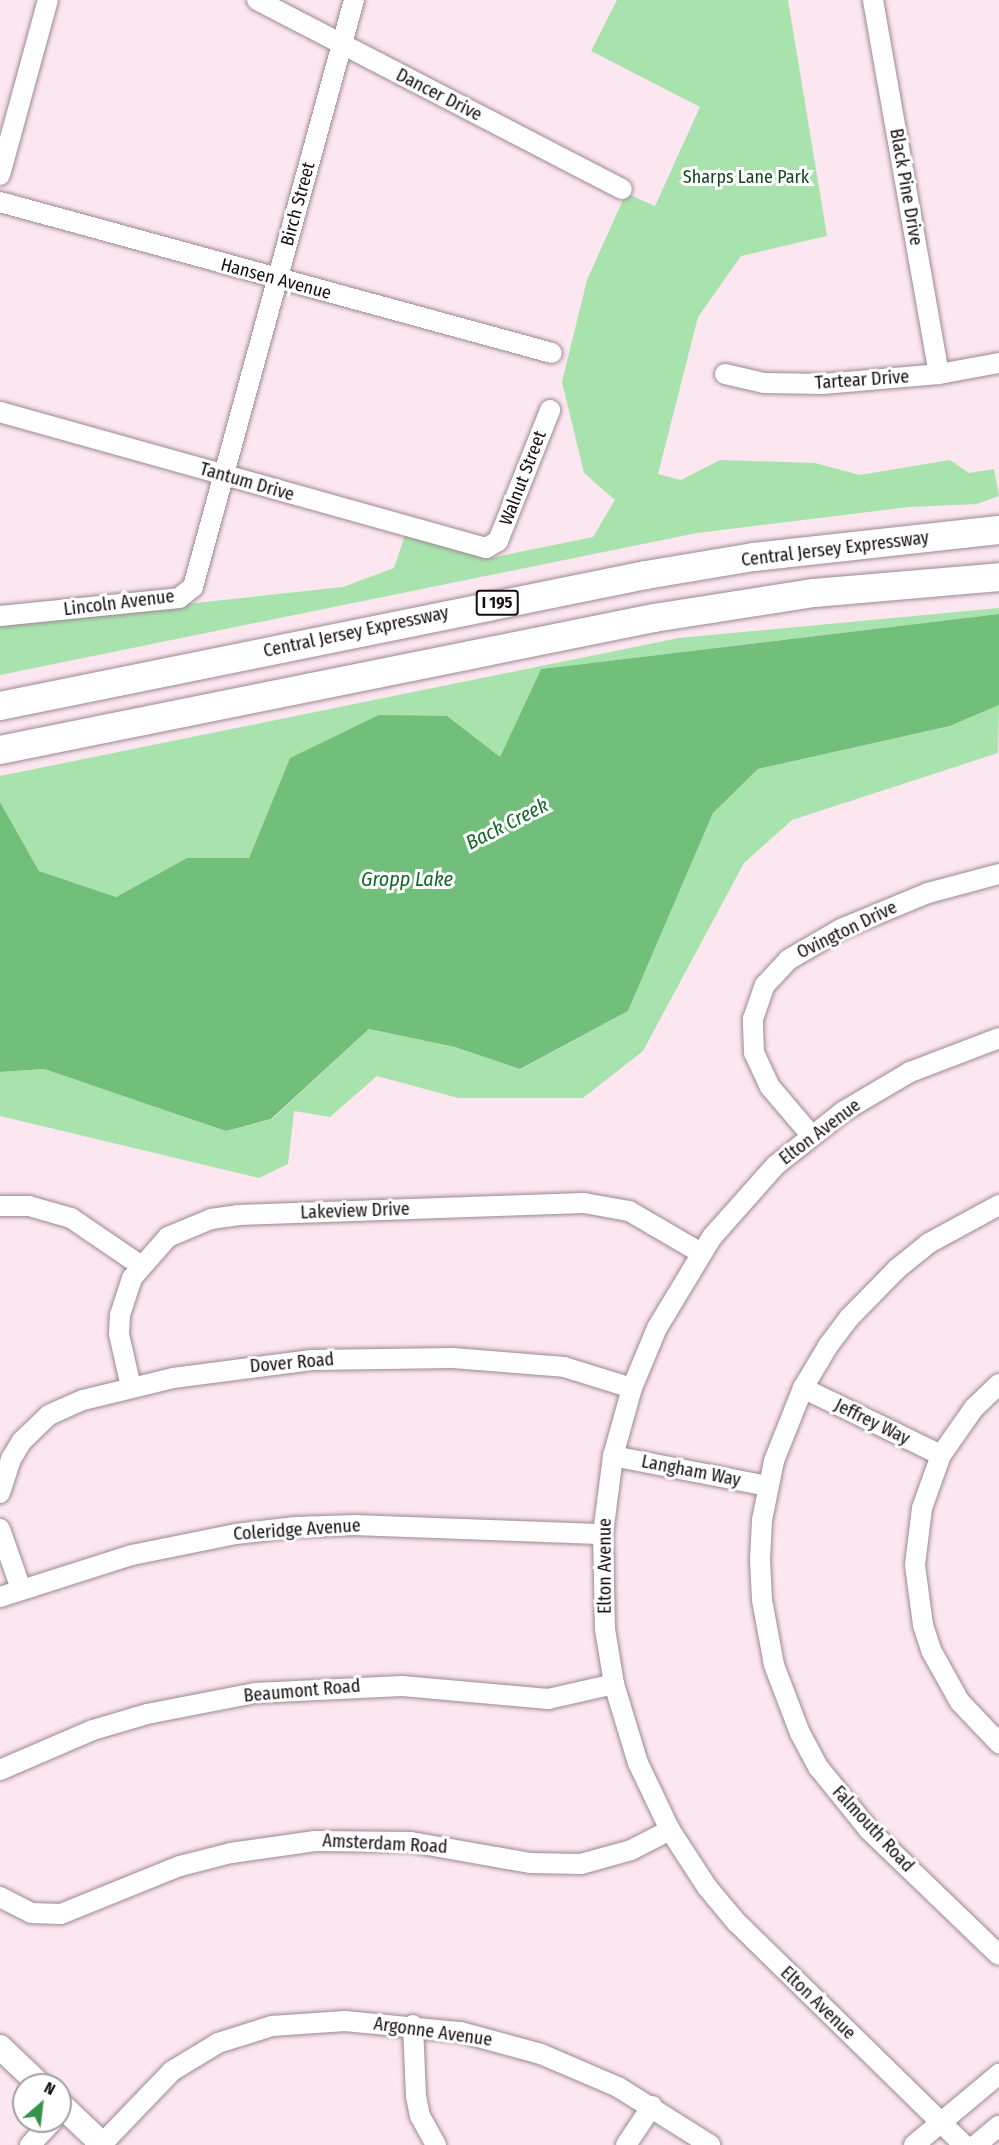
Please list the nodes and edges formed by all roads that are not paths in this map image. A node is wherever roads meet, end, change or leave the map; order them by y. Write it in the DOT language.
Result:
graph roads {
  1 [pos="48,0"];
  2 [pos="257,0"];
  3 [pos="354,0"];
  4 [pos="873,0"];
  5 [pos="342,45"];
  6 [pos="0,175"];
  7 [pos="622,189"];
  8 [pos="0,202"];
  9 [pos="278,279"];
  10 [pos="552,353"];
  11 [pos="999,363"];
  12 [pos="725,374"];
  13 [pos="939,375"];
  14 [pos="550,410"];
  15 [pos="0,412"];
  16 [pos="223,475"];
  17 [pos="999,530"];
  18 [pos="204,546"];
  19 [pos="494,546"];
  20 [pos="999,576"];
  21 [pos="0,616"];
  22 [pos="0,706"];
  23 [pos="0,750"];
  24 [pos="999,874"];
  25 [pos="999,1038"];
  26 [pos="811,1135"];
  27 [pos="999,1205"];
  28 [pos="0,1206"];
  29 [pos="701,1253"];
  30 [pos="140,1264"];
  31 [pos="999,1384"];
  32 [pos="130,1387"];
  33 [pos="632,1388"];
  34 [pos="803,1388"];
  35 [pos="942,1455"];
  36 [pos="613,1456"];
  37 [pos="768,1486"];
  38 [pos="0,1493"];
  39 [pos="0,1529"];
  40 [pos="603,1534"];
  41 [pos="21,1589"];
  42 [pos="0,1597"];
  43 [pos="614,1684"];
  44 [pos="999,1743"];
  45 [pos="0,1770"];
  46 [pos="670,1830"];
  47 [pos="0,1897"];
  48 [pos="999,1955"];
  49 [pos="413,2025"];
  50 [pos="0,2047"];
  51 [pos="27,2073"];
  52 [pos="999,2074"];
  53 [pos="652,2106"];
  54 [pos="72,2121"];
  55 [pos="942,2122"];
  56 [pos="999,2126"];
  57 [pos="40,2133"];
  58 [pos="30,2145"];
  59 [pos="102,2145"];
  60 [pos="436,2145"];
  61 [pos="626,2145"];
  62 [pos="710,2145"];
  63 [pos="914,2145"];
  64 [pos="964,2145"];
  65 [pos="976,2145"];
  1 -- 6 [label="street"];
  2 -- 5 [label="street, Dancer Drive"];
  3 -- 5 [label="street, Birch Street"];
  4 -- 13 [label="street, Black Pine Drive"];
  5 -- 7 [label="street, Dancer Drive"];
  5 -- 9 [label="street, Birch Street"];
  8 -- 9 [label="street, Hansen Avenue"];
  9 -- 10 [label="street, Hansen Avenue"];
  9 -- 16 [label="street, Birch Street"];
  11 -- 13 [label="street, Tartear Drive"];
  12 -- 13 [label="street, Tartear Drive"];
  14 -- 19 [label="street, Walnut Street"];
  15 -- 16 [label="street, Tantum Drive"];
  16 -- 18 [label="street, Birch Street"];
  16 -- 19 [label="street, Tantum Drive"];
  17 -- 22 [label="highway, Central Jersey Expressway / I 195"];
  18 -- 21 [label="street, Lincoln Avenue"];
  20 -- 23 [label="highway"];
  24 -- 26 [label="street, Ovington Drive"];
  25 -- 26 [label="street, Elton Avenue"];
  26 -- 29 [label="street, Elton Avenue"];
  27 -- 34 [label="street, Falmouth Road"];
  28 -- 30 [label="street"];
  29 -- 30 [label="street, Lakeview Drive"];
  29 -- 33 [label="street, Elton Avenue"];
  30 -- 32 [label="street, Lakeview Drive"];
  31 -- 35 [label="street"];
  32 -- 33 [label="street, Dover Road"];
  32 -- 38 [label="street, Dover Road"];
  33 -- 36 [label="street, Elton Avenue"];
  34 -- 35 [label="street, Jeffrey Way"];
  34 -- 37 [label="street, Falmouth Road"];
  35 -- 44 [label="street"];
  36 -- 37 [label="street, Langham Way"];
  36 -- 40 [label="street, Elton Avenue"];
  37 -- 48 [label="street, Falmouth Road"];
  39 -- 41 [label="street"];
  40 -- 41 [label="street, Coleridge Avenue"];
  40 -- 43 [label="street, Elton Avenue"];
  41 -- 42 [label="street, Coleridge Avenue"];
  43 -- 45 [label="street, Beaumont Road"];
  43 -- 46 [label="street, Elton Avenue"];
  46 -- 47 [label="street, Amsterdam Road"];
  46 -- 55 [label="street, Elton Avenue"];
  49 -- 53 [label="street, Argonne Avenue"];
  49 -- 59 [label="street, Argonne Avenue"];
  49 -- 60 [label="street"];
  50 -- 51 [label="main road"];
  52 -- 55 [label="street"];
  53 -- 61 [label="street"];
  53 -- 62 [label="street, Argonne Avenue"];
  54 -- 59 [label="main road"];
  55 -- 63 [label="street"];
  55 -- 64 [label="street, Elton Avenue"];
  56 -- 65 [label="street"];
  57 -- 58 [label="street"];
}
